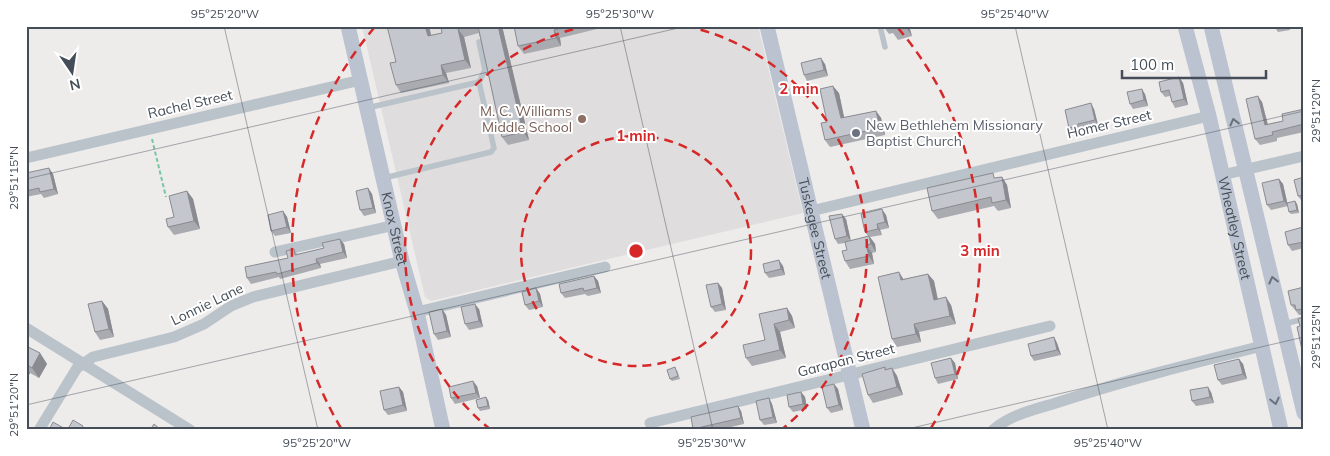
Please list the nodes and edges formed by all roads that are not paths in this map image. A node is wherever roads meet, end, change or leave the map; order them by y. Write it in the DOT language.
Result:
graph roads {
  1 [pos="348,26"];
  2 [pos="767,26"];
  3 [pos="880,26"];
  4 [pos="1185,26"];
  5 [pos="1211,26"];
  6 [pos="479,42"];
  7 [pos="885,47"];
  8 [pos="361,80"];
  9 [pos="479,82"];
  10 [pos="367,108"];
  11 [pos="1210,116"];
  12 [pos="1304,156"];
  13 [pos="26,158"];
  14 [pos="1246,170"];
  15 [pos="1222,175"];
  16 [pos="384,178"];
  17 [pos="811,211"];
  18 [pos="395,225"];
  19 [pos="275,252"];
  20 [pos="402,261"];
  21 [pos="605,267"];
  22 [pos="1280,308"];
  23 [pos="416,312"];
  24 [pos="1254,313"];
  25 [pos="1304,319"];
  26 [pos="1284,324"];
  27 [pos="1050,326"];
  28 [pos="26,328"];
  29 [pos="1262,346"];
  30 [pos="84,363"];
  31 [pos="850,374"];
  32 [pos="1300,378"];
  33 [pos="1304,413"];
  34 [pos="650,423"];
  35 [pos="40,430"];
  36 [pos="190,430"];
  37 [pos="443,430"];
  38 [pos="863,430"];
  39 [pos="993,430"];
  40 [pos="1282,430"];
  1 -- 8 [label="main road, Knox Street"];
  2 -- 17 [label="main road, Tuskegee Street"];
  3 -- 7 [label="lane"];
  4 -- 11 [label="main road, Wheatley Street"];
  14 -- 5 [label="main road, Wheatley Street, one-way"];
  6 -- 9 [label="lane"];
  8 -- 10 [label="main road, Knox Street"];
  8 -- 13 [label="street, Rachel Street"];
  9 -- 10 [label="lane"];
  9 -- 16 [label="lane"];
  10 -- 16 [label="main road, Knox Street"];
  11 -- 15 [label="main road, Wheatley Street"];
  11 -- 17 [label="street, Homer Street"];
  12 -- 14 [label="street"];
  14 -- 15 [label="street"];
  22 -- 14 [label="main road, Wheatley Street, one-way"];
  15 -- 24 [label="main road, Wheatley Street"];
  16 -- 18 [label="main road, Knox Street"];
  17 -- 31 [label="main road, Tuskegee Street"];
  18 -- 19 [label="street"];
  18 -- 20 [label="main road, Knox Street"];
  20 -- 23 [label="main road, Knox Street"];
  20 -- 30 [label="street, Lonnie Lane"];
  21 -- 23 [label="street"];
  22 -- 24 [label="main road"];
  22 -- 26 [label="main road, Wheatley Street"];
  23 -- 37 [label="main road, Knox Street"];
  24 -- 29 [label="main road, Wheatley Street"];
  25 -- 26 [label="lane"];
  26 -- 32 [label="main road, Wheatley Street"];
  27 -- 31 [label="street, Garapan Street"];
  28 -- 30 [label="street"];
  29 -- 39 [label="street"];
  29 -- 40 [label="main road, Wheatley Street, one-way"];
  30 -- 35 [label="street"];
  30 -- 36 [label="street"];
  31 -- 34 [label="street, Garapan Street"];
  31 -- 38 [label="main road, Tuskegee Street"];
  32 -- 33 [label="main road, Wheatley Street"];
}
